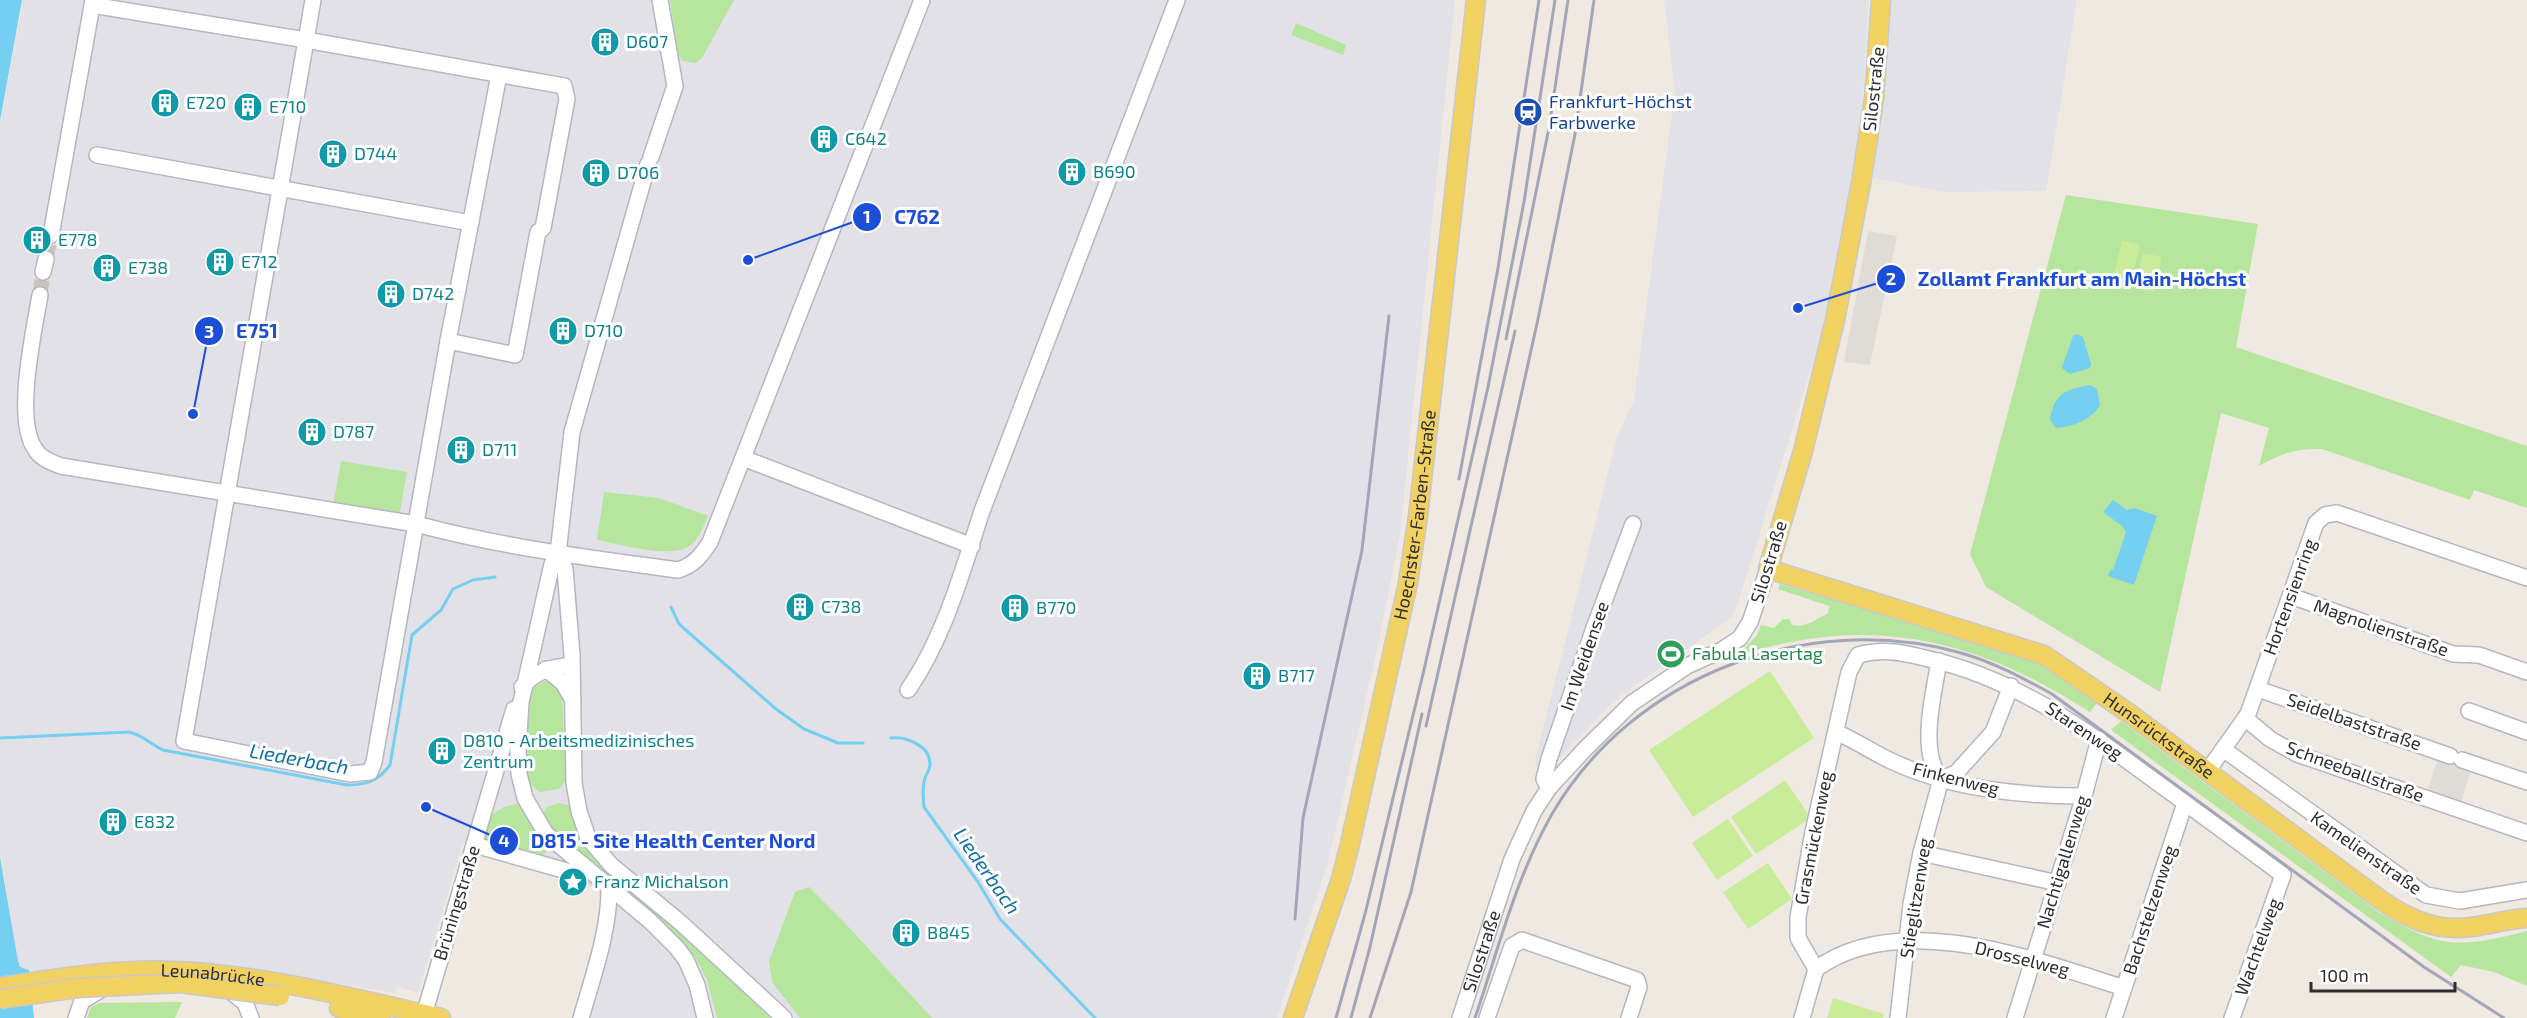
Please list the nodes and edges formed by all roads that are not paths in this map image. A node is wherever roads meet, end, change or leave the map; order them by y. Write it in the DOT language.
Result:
graph roads {
  1 [pos="313,0"];
  2 [pos="660,0"];
  3 [pos="922,0"];
  4 [pos="1178,0"];
  5 [pos="1476,0"];
  6 [pos="1881,0"];
  7 [pos="92,3"];
  8 [pos="306,40"];
  9 [pos="499,75"];
  10 [pos="97,155"];
  11 [pos="280,188"];
  12 [pos="471,223"];
  13 [pos="51,235"];
  14 [pos="40,295"];
  15 [pos="448,341"];
  16 [pos="743,458"];
  17 [pos="228,492"];
  18 [pos="416,524"];
  19 [pos="1633,524"];
  20 [pos="972,546"];
  21 [pos="558,553"];
  22 [pos="1768,568"];
  23 [pos="2527,578"];
  24 [pos="2291,596"];
  25 [pos="1858,655"];
  26 [pos="1939,661"];
  27 [pos="572,666"];
  28 [pos="546,669"];
  29 [pos="2527,672"];
  30 [pos="524,685"];
  31 [pos="2011,686"];
  32 [pos="2258,689"];
  33 [pos="908,690"];
  34 [pos="573,700"];
  35 [pos="2469,711"];
  36 [pos="2245,718"];
  37 [pos="1836,732"];
  38 [pos="2527,732"];
  39 [pos="2099,739"];
  40 [pos="2223,749"];
  41 [pos="2207,772"];
  42 [pos="1941,779"];
  43 [pos="2527,782"];
  44 [pos="1549,788"];
  45 [pos="2084,796"];
  46 [pos="2185,803"];
  47 [pos="2527,833"];
  48 [pos="475,845"];
  49 [pos="1921,853"];
  50 [pos="577,874"];
  51 [pos="2283,875"];
  52 [pos="2058,883"];
  53 [pos="609,886"];
  54 [pos="2527,890"];
  55 [pos="635,908"];
  56 [pos="606,917"];
  57 [pos="2527,918"];
  58 [pos="1907,941"];
  59 [pos="2032,959"];
  60 [pos="1816,969"];
  61 [pos="0,987"];
  62 [pos="2124,988"];
  63 [pos="281,990"];
  64 [pos="0,999"];
  65 [pos="583,1012"];
  66 [pos="429,1017"];
  67 [pos="76,1018"];
  68 [pos="251,1018"];
  69 [pos="381,1018"];
  70 [pos="705,1018"];
  71 [pos="784,1018"];
  72 [pos="1293,1018"];
  73 [pos="1460,1018"];
  74 [pos="1487,1018"];
  75 [pos="1629,1018"];
  76 [pos="1802,1018"];
  77 [pos="1898,1018"];
  78 [pos="2015,1018"];
  79 [pos="2114,1018"];
  80 [pos="2232,1018"];
  1 -- 8 [label="street"];
  2 -- 21 [label="street"];
  3 -- 16 [label="street"];
  4 -- 20 [label="street"];
  5 -- 72 [label="main road, Hoechster-Farben-Straße"];
  6 -- 22 [label="main road, Silostraße"];
  7 -- 8 [label="street"];
  7 -- 13 [label="street"];
  8 -- 9 [label="street"];
  8 -- 11 [label="street"];
  9 -- 12 [label="street"];
  9 -- 15 [label="street"];
  10 -- 11 [label="street"];
  11 -- 12 [label="street"];
  11 -- 17 [label="street"];
  12 -- 15 [label="street"];
  14 -- 17 [label="street"];
  15 -- 18 [label="street"];
  16 -- 20 [label="street"];
  16 -- 21 [label="street"];
  17 -- 18 [label="street"];
  17 -- 18 [label="street"];
  18 -- 21 [label="street"];
  19 -- 44 [label="street, Im Weidensee"];
  20 -- 33 [label="street"];
  21 -- 27 [label="street"];
  21 -- 30 [label="street"];
  22 -- 41 [label="main road, Hunsrückstraße"];
  22 -- 44 [label="street, Silostraße"];
  23 -- 24 [label="street, Hortensienring"];
  24 -- 29 [label="street, Magnolienstraße"];
  24 -- 32 [label="street, Hortensienring"];
  25 -- 26 [label="street, Starenweg"];
  25 -- 37 [label="street, Grasmückenweg"];
  26 -- 31 [label="street, Starenweg"];
  26 -- 42 [label="street"];
  27 -- 28 [label="street"];
  27 -- 34 [label="street"];
  28 -- 30 [label="street"];
  28 -- 34 [label="street"];
  30 -- 48 [label="street, Brüningstraße"];
  30 -- 53 [label="street"];
  31 -- 39 [label="street, Starenweg"];
  31 -- 42 [label="street"];
  32 -- 36 [label="street, Hortensienring"];
  32 -- 43 [label="street, Seidelbaststraße"];
  34 -- 71 [label="street"];
  35 -- 38 [label="street"];
  36 -- 40 [label="street, Hortensienring"];
  36 -- 47 [label="street, Schneeballstraße"];
  37 -- 42 [label="street, Finkenweg"];
  37 -- 60 [label="street, Grasmückenweg"];
  39 -- 45 [label="street, Nachtigallenweg"];
  39 -- 46 [label="street, Starenweg"];
  40 -- 41 [label="street, Hortensienring"];
  40 -- 54 [label="street, Kamelienstraße"];
  41 -- 57 [label="main road, Hunsrückstraße"];
  42 -- 45 [label="street, Finkenweg"];
  42 -- 49 [label="street, Stieglitzenweg"];
  44 -- 73 [label="street, Silostraße"];
  45 -- 52 [label="street, Nachtigallenweg"];
  46 -- 51 [label="street, Starenweg"];
  46 -- 62 [label="street, Bachstelzenweg"];
  48 -- 50 [label="street"];
  48 -- 66 [label="street, Brüningstraße"];
  49 -- 52 [label="street"];
  49 -- 58 [label="street, Stieglitzenweg"];
  51 -- 80 [label="street, Wachtelweg"];
  52 -- 59 [label="street, Nachtigallenweg"];
  53 -- 55 [label="street"];
  53 -- 56 [label="street"];
  55 -- 56 [label="street"];
  55 -- 70 [label="street"];
  56 -- 65 [label="street"];
  58 -- 59 [label="street, Drosselweg"];
  58 -- 60 [label="street, Drosselweg"];
  58 -- 77 [label="street, Stieglitzenweg"];
  59 -- 62 [label="street, Drosselweg"];
  59 -- 78 [label="street, Nachtigallenweg"];
  60 -- 76 [label="street"];
  61 -- 63 [label="main road, Leunabrücke"];
  62 -- 79 [label="street, Bachstelzenweg"];
  63 -- 64 [label="main road, Leunabrücke, bridge"];
  63 -- 66 [label="main road, Leunabrücke"];
  63 -- 69 [label="main road, Leunabrücke"];
  67 -- 68 [label="street"];
  74 -- 75 [label="street"];
}
